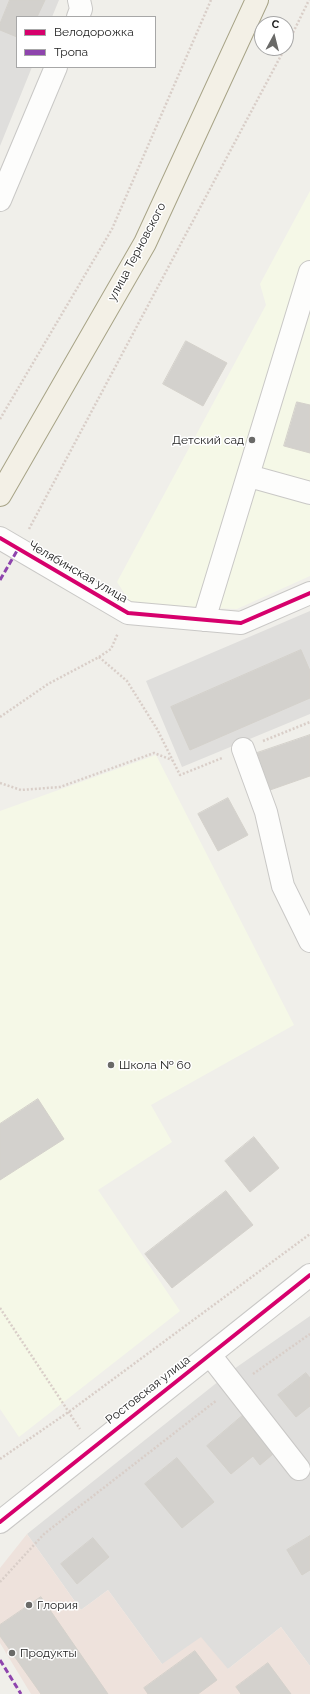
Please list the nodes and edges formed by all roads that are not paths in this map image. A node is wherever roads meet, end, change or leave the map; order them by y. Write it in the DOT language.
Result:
graph roads {
  1 [pos="79,0"];
  2 [pos="257,0"];
  3 [pos="78,16"];
  4 [pos="56,68"];
  5 [pos="0,200"];
  6 [pos="310,272"];
  7 [pos="249,476"];
  8 [pos="310,493"];
  9 [pos="0,495"];
  10 [pos="9,543"];
  11 [pos="310,594"];
  12 [pos="204,620"];
  13 [pos="243,749"];
  14 [pos="310,941"];
  15 [pos="310,1275"];
  16 [pos="210,1355"];
  17 [pos="299,1469"];
  18 [pos="0,1522"];
  1 -- 3 [label="street"];
  2 -- 9 [label="main road, улица Терновского"];
  4 -- 5 [label="street"];
  6 -- 7 [label="street"];
  7 -- 8 [label="street"];
  7 -- 12 [label="street"];
  10 -- 12 [label="street, Челябинская улица"];
  11 -- 12 [label="street, Челябинская улица"];
  13 -- 14 [label="street"];
  15 -- 16 [label="street, Ростовская улица"];
  16 -- 17 [label="street"];
  16 -- 18 [label="street, Ростовская улица"];
}
